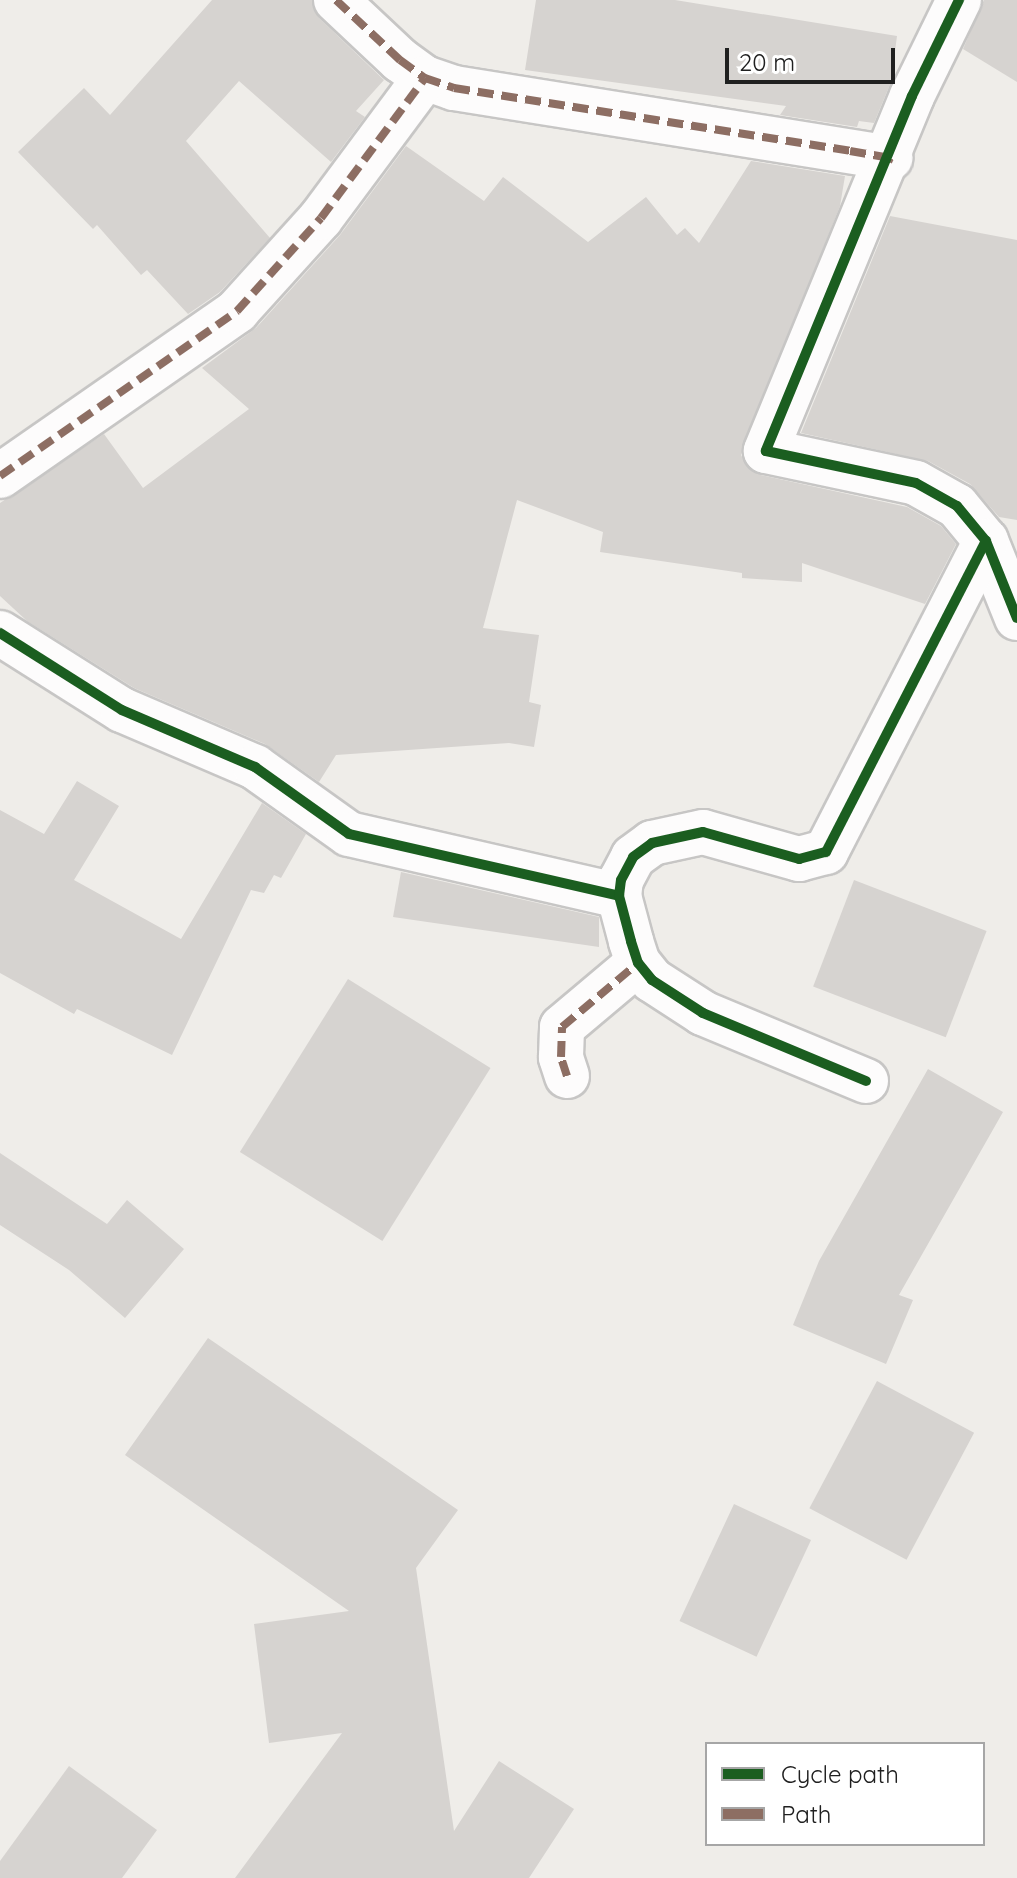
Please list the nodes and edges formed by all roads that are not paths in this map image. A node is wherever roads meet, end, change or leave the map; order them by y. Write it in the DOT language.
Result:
graph roads {
  1 [pos="336,0"];
  2 [pos="959,0"];
  3 [pos="425,78"];
  4 [pos="890,158"];
  5 [pos="0,476"];
  6 [pos="986,541"];
  7 [pos="1017,618"];
  8 [pos="0,633"];
  9 [pos="619,896"];
  10 [pos="638,963"];
  11 [pos="567,1076"];
  12 [pos="866,1081"];
  1 -- 3 [label="street"];
  2 -- 4 [label="street"];
  3 -- 4 [label="street"];
  3 -- 5 [label="street"];
  4 -- 6 [label="street"];
  6 -- 7 [label="street"];
  6 -- 9 [label="street"];
  8 -- 9 [label="street"];
  9 -- 10 [label="street"];
  10 -- 11 [label="street"];
  10 -- 12 [label="street"];
}
